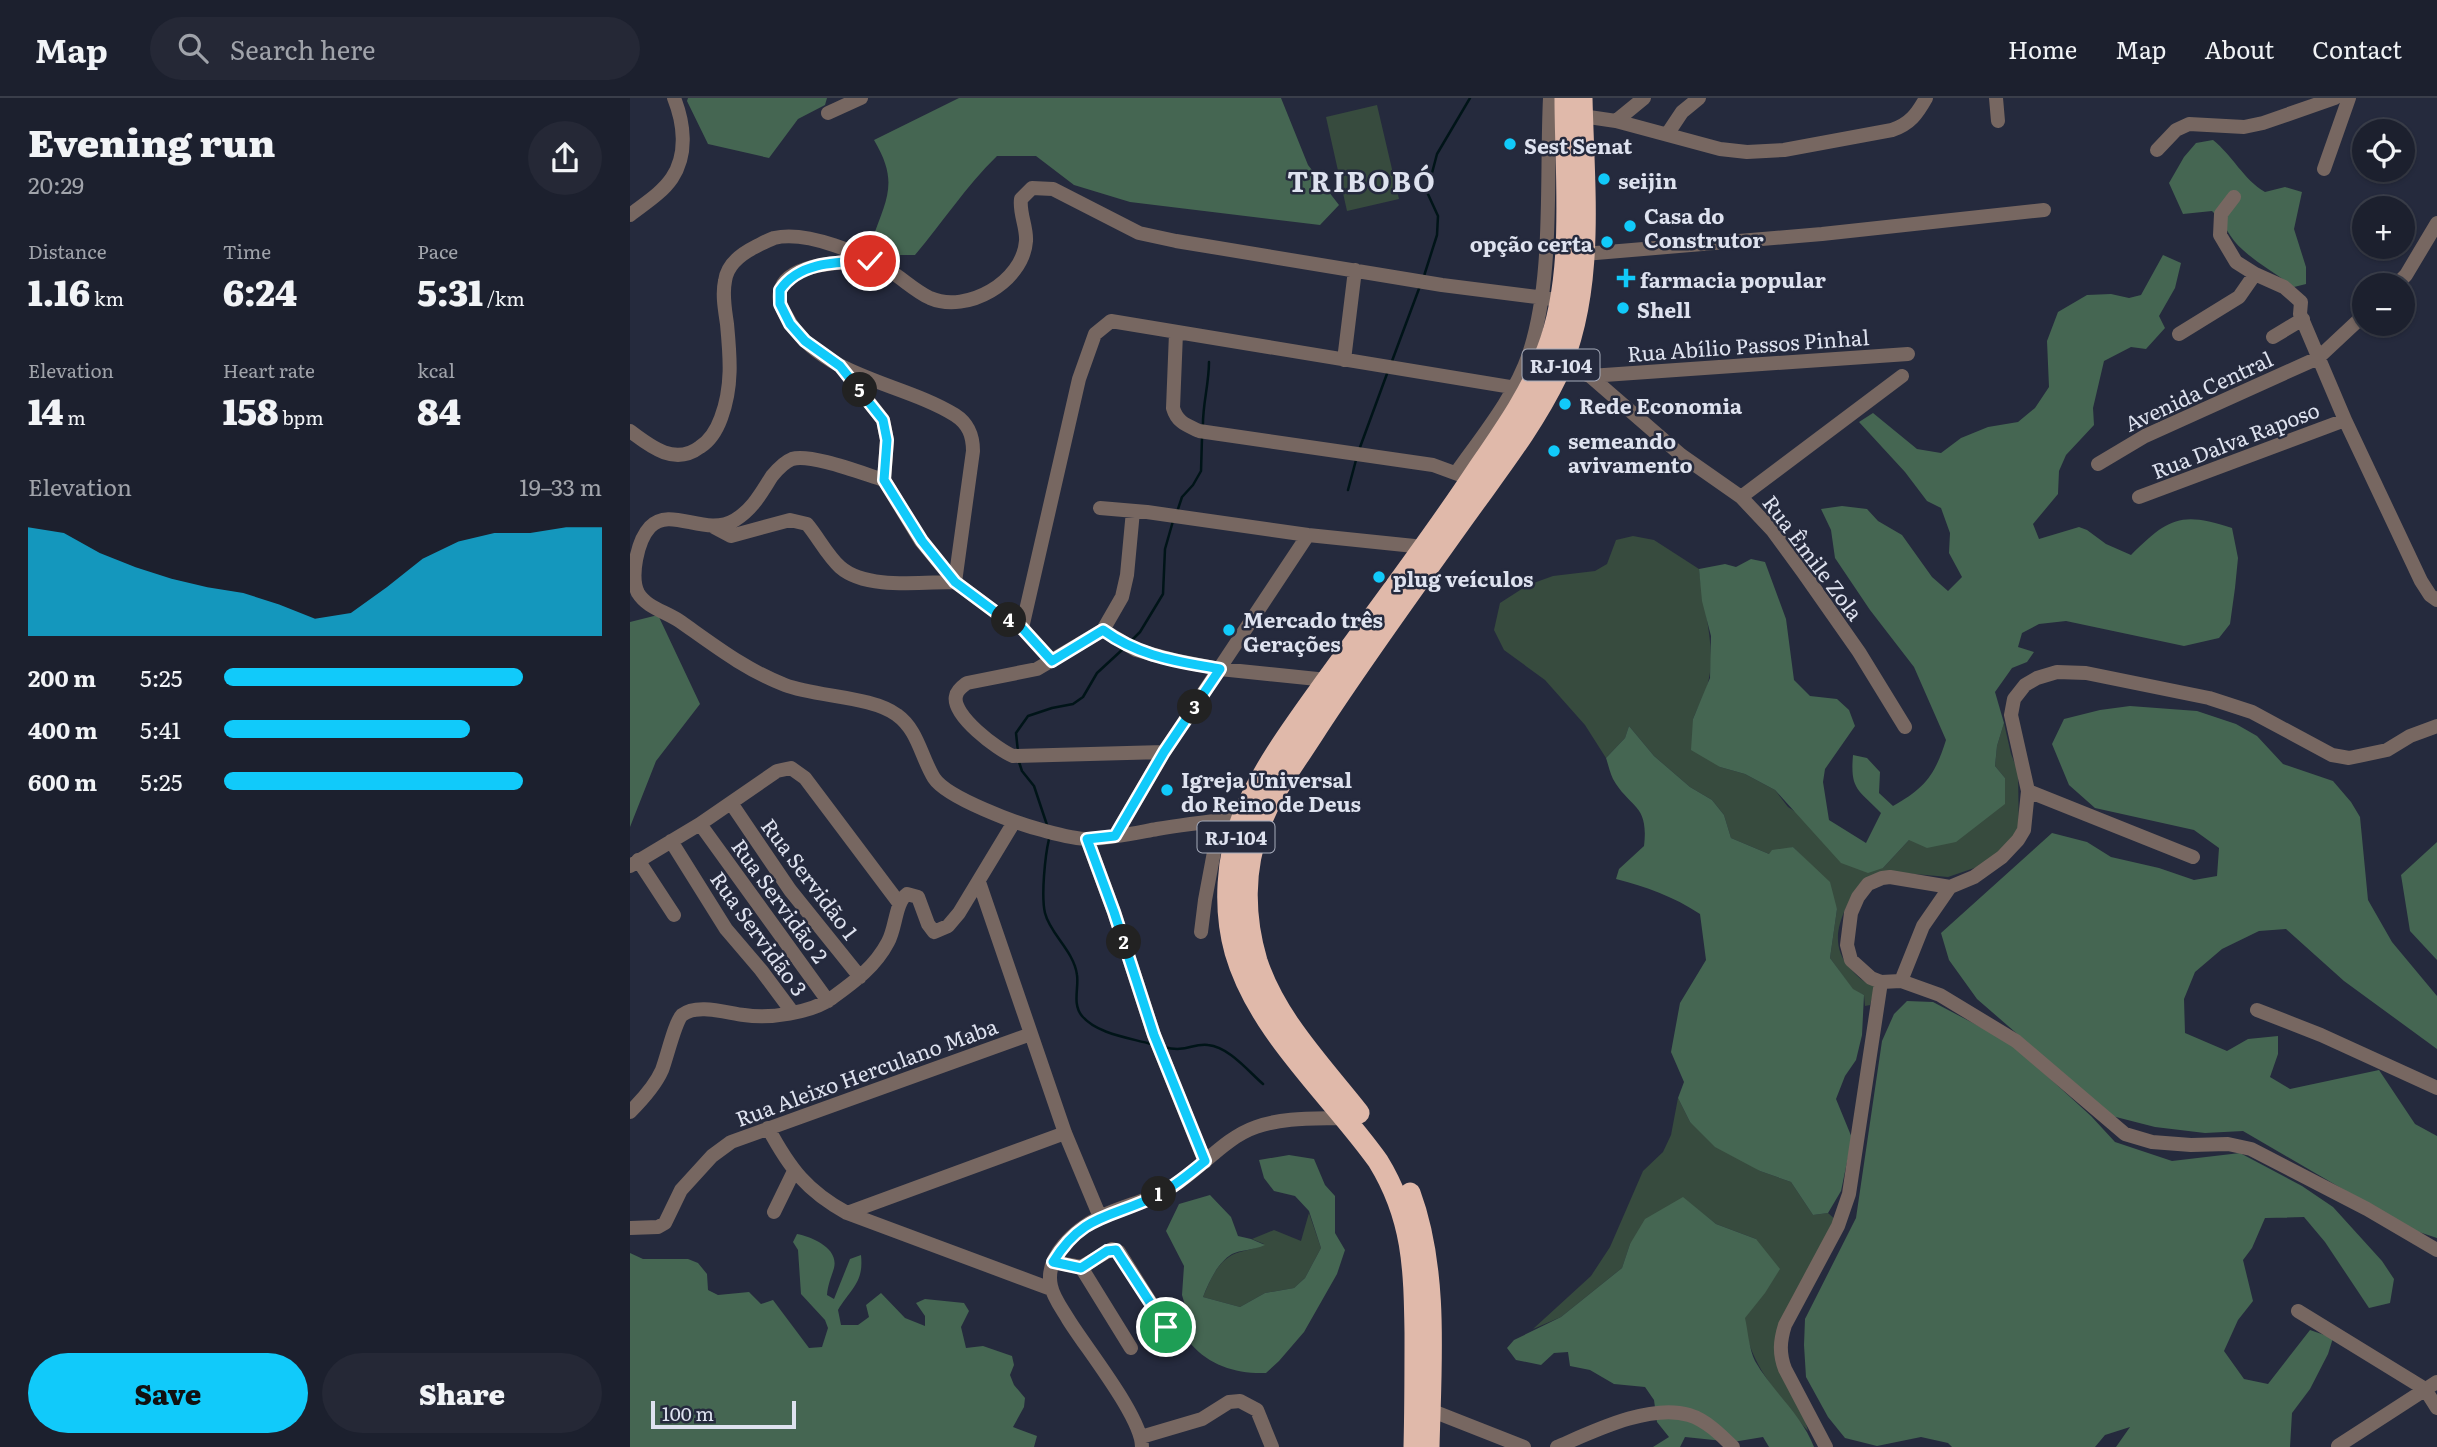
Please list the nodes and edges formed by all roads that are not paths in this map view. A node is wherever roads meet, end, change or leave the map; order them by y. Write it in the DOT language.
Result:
graph roads {
  1 [pos="674,98"];
  2 [pos="861,98"];
  3 [pos="1550,98"];
  4 [pos="1565,98"];
  5 [pos="1644,98"];
  6 [pos="1699,98"];
  7 [pos="1926,98"];
  8 [pos="1996,98"];
  9 [pos="2335,98"];
  10 [pos="2348,98"];
  11 [pos="1582,107"];
  12 [pos="828,114"];
  13 [pos="1616,121"];
  14 [pos="1998,121"];
  15 [pos="1668,134"];
  16 [pos="1548,150"];
  17 [pos="2157,150"];
  18 [pos="2325,169"];
  19 [pos="1565,180"];
  20 [pos="2234,197"];
  21 [pos="2044,211"];
  22 [pos="630,215"];
  23 [pos="2437,223"];
  24 [pos="1584,254"];
  25 [pos="870,261"];
  26 [pos="1355,270"];
  27 [pos="2407,273"];
  28 [pos="2255,274"];
  29 [pos="1551,300"];
  30 [pos="2302,319"];
  31 [pos="2352,327"];
  32 [pos="1176,333"];
  33 [pos="2179,334"];
  34 [pos="2273,337"];
  35 [pos="1908,354"];
  36 [pos="2318,358"];
  37 [pos="1344,360"];
  38 [pos="1561,363"];
  39 [pos="840,366"];
  40 [pos="1590,376"];
  41 [pos="1902,376"];
  42 [pos="1522,388"];
  43 [pos="2345,420"];
  44 [pos="630,431"];
  45 [pos="2098,464"];
  46 [pos="1464,476"];
  47 [pos="884,480"];
  48 [pos="1741,497"];
  49 [pos="2139,497"];
  50 [pos="1100,508"];
  51 [pos="1133,511"];
  52 [pos="714,527"];
  53 [pos="1308,536"];
  54 [pos="1424,547"];
  55 [pos="955,582"];
  56 [pos="2434,598"];
  57 [pos="1022,628"];
  58 [pos="1103,630"];
  59 [pos="1052,661"];
  60 [pos="1220,669"];
  61 [pos="1327,680"];
  62 [pos="2437,726"];
  63 [pos="1905,727"];
  64 [pos="1164,752"];
  65 [pos="2028,791"];
  66 [pos="731,803"];
  67 [pos="1231,819"];
  68 [pos="1014,821"];
  69 [pos="700,824"];
  70 [pos="1115,836"];
  71 [pos="1087,839"];
  72 [pos="671,841"];
  73 [pos="2193,857"];
  74 [pos="634,863"];
  75 [pos="979,882"];
  76 [pos="1950,887"];
  77 [pos="899,903"];
  78 [pos="674,915"];
  79 [pos="1201,932"];
  80 [pos="860,976"];
  81 [pos="1901,981"];
  82 [pos="1881,982"];
  83 [pos="828,1001"];
  84 [pos="2257,1010"];
  85 [pos="793,1013"];
  86 [pos="1031,1034"];
  87 [pos="2437,1088"];
  88 [pos="630,1112"];
  89 [pos="1345,1118"];
  90 [pos="768,1128"];
  91 [pos="1065,1133"];
  92 [pos="1205,1161"];
  93 [pos="794,1171"];
  94 [pos="774,1212"];
  95 [pos="847,1213"];
  96 [pos="1100,1217"];
  97 [pos="630,1228"];
  98 [pos="2437,1250"];
  99 [pos="1053,1262"];
  100 [pos="1081,1268"];
  101 [pos="1051,1289"];
  102 [pos="2298,1311"];
  103 [pos="1166,1327"];
  104 [pos="1131,1348"];
  105 [pos="2431,1386"];
  106 [pos="2437,1408"];
  107 [pos="1430,1410"];
  108 [pos="1143,1443"];
  109 [pos="2338,1446"];
  110 [pos="1272,1447"];
  111 [pos="1414,1447"];
  112 [pos="1429,1447"];
  113 [pos="1524,1447"];
  114 [pos="1557,1447"];
  115 [pos="1733,1447"];
  116 [pos="1826,1447"];
  1 -- 22 [label="street"];
  2 -- 12 [label="street"];
  3 -- 16 [label="street"];
  4 -- 19 [label="highway, RJ-104"];
  5 -- 13 [label="street"];
  6 -- 15 [label="street"];
  7 -- 15 [label="street"];
  8 -- 14 [label="street"];
  9 -- 17 [label="street"];
  10 -- 18 [label="street"];
  11 -- 13 [label="street"];
  11 -- 24 [label="highway, RJ-104"];
  13 -- 15 [label="street"];
  16 -- 19 [label="highway"];
  16 -- 29 [label="street"];
  19 -- 29 [label="highway, RJ-104"];
  20 -- 28 [label="street"];
  21 -- 24 [label="street"];
  23 -- 27 [label="street"];
  24 -- 38 [label="highway, RJ-104"];
  25 -- 26 [label="street"];
  25 -- 39 [label="street"];
  25 -- 44 [label="street"];
  26 -- 29 [label="street"];
  26 -- 37 [label="street"];
  28 -- 30 [label="street"];
  28 -- 33 [label="street"];
  29 -- 42 [label="highway, RJ-104"];
  30 -- 34 [label="street"];
  30 -- 36 [label="street"];
  31 -- 36 [label="street, Avenida Central"];
  32 -- 37 [label="street"];
  32 -- 46 [label="street"];
  32 -- 57 [label="street"];
  35 -- 40 [label="street, Rua Abílio Passos Pinhal"];
  36 -- 43 [label="street"];
  36 -- 45 [label="street, Avenida Central"];
  37 -- 42 [label="street"];
  38 -- 40 [label="street, Rua Êmile Zola"];
  38 -- 107 [label="highway, RJ-104"];
  39 -- 47 [label="street"];
  39 -- 55 [label="street"];
  40 -- 48 [label="street, Rua Êmile Zola"];
  41 -- 48 [label="street"];
  42 -- 46 [label="highway, RJ-104"];
  43 -- 49 [label="street, Rua Dalva Raposo"];
  43 -- 56 [label="street"];
  46 -- 54 [label="highway, RJ-104"];
  47 -- 52 [label="street"];
  47 -- 55 [label="street"];
  48 -- 63 [label="street, Rua Êmile Zola"];
  50 -- 51 [label="street"];
  51 -- 53 [label="street"];
  51 -- 58 [label="street"];
  52 -- 55 [label="street"];
  52 -- 68 [label="street"];
  53 -- 54 [label="street"];
  53 -- 60 [label="street"];
  54 -- 61 [label="highway, RJ-104"];
  55 -- 57 [label="street"];
  57 -- 59 [label="street"];
  58 -- 59 [label="street"];
  58 -- 60 [label="street"];
  59 -- 64 [label="street"];
  60 -- 61 [label="street"];
  60 -- 64 [label="street"];
  61 -- 67 [label="highway, RJ-104"];
  62 -- 65 [label="street"];
  64 -- 70 [label="street"];
  65 -- 73 [label="street"];
  65 -- 76 [label="street"];
  66 -- 69 [label="street"];
  66 -- 77 [label="street"];
  66 -- 80 [label="street, Rua Servidão 1"];
  67 -- 70 [label="street"];
  67 -- 79 [label="street"];
  67 -- 89 [label="highway, RJ-104"];
  68 -- 71 [label="street"];
  68 -- 75 [label="street"];
  69 -- 72 [label="street"];
  69 -- 83 [label="street, Rua Servidão 2"];
  70 -- 71 [label="street"];
  71 -- 92 [label="street"];
  72 -- 74 [label="street"];
  72 -- 85 [label="street, Rua Servidão 3"];
  74 -- 78 [label="street"];
  75 -- 77 [label="street"];
  75 -- 86 [label="street"];
  76 -- 81 [label="street"];
  76 -- 82 [label="street"];
  77 -- 80 [label="street"];
  80 -- 83 [label="street"];
  81 -- 82 [label="street"];
  81 -- 98 [label="street"];
  82 -- 116 [label="street"];
  83 -- 85 [label="street"];
  84 -- 87 [label="street"];
  85 -- 88 [label="street"];
  86 -- 90 [label="street, Rua Aleixo Herculano Maba"];
  86 -- 91 [label="street"];
  89 -- 92 [label="street"];
  89 -- 111 [label="highway, RJ-104"];
  90 -- 93 [label="street"];
  90 -- 97 [label="street, Rua Aleixo Herculano Maba"];
  91 -- 95 [label="street"];
  91 -- 96 [label="street"];
  92 -- 96 [label="street"];
  93 -- 94 [label="street"];
  93 -- 95 [label="street"];
  95 -- 101 [label="street"];
  96 -- 99 [label="street"];
  99 -- 100 [label="street"];
  99 -- 101 [label="street"];
  100 -- 103 [label="street"];
  100 -- 104 [label="street"];
  101 -- 108 [label="street"];
  102 -- 105 [label="street"];
  105 -- 106 [label="street"];
  105 -- 109 [label="street"];
  107 -- 112 [label="highway, RJ-104"];
  107 -- 113 [label="street"];
  108 -- 110 [label="street"];
  114 -- 115 [label="street"];
}
